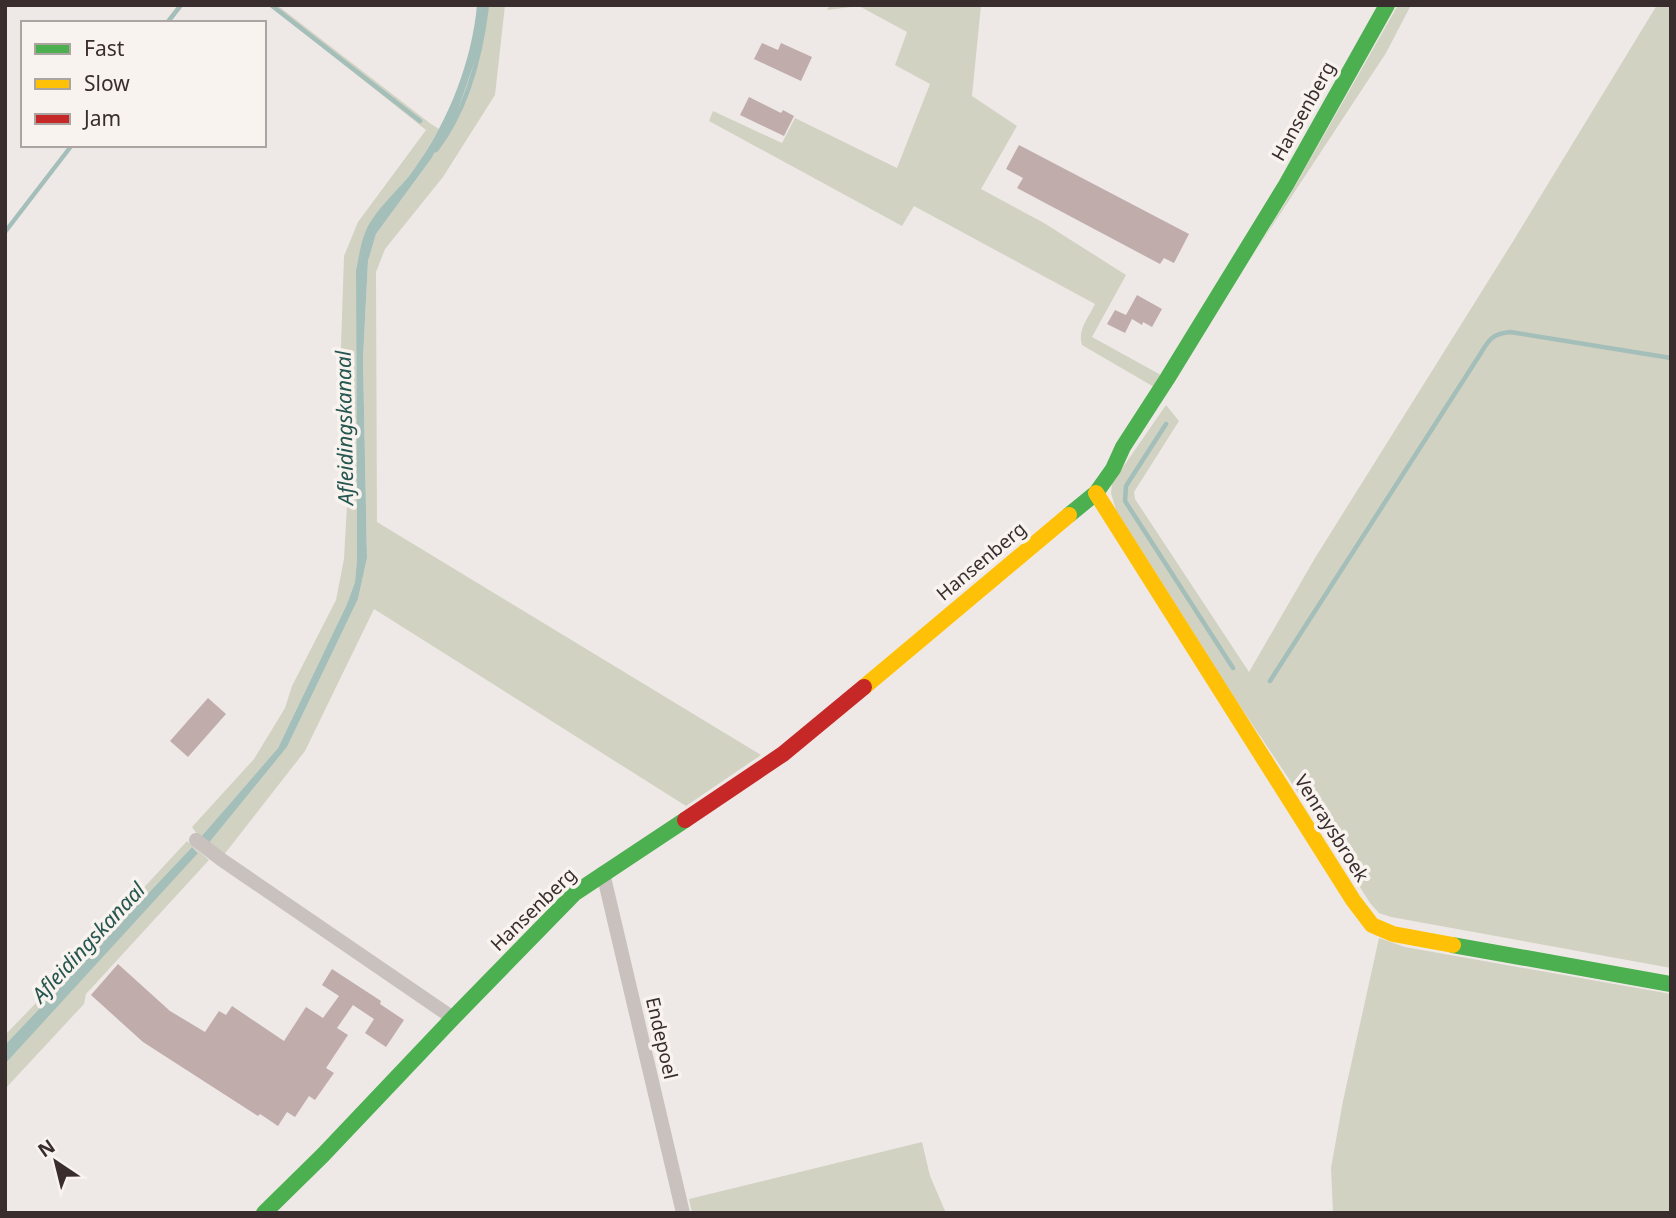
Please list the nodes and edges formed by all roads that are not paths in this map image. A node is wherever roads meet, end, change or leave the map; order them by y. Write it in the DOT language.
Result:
graph roads {
  1 [pos="1387,5"];
  2 [pos="1096,493"];
  3 [pos="196,839"];
  4 [pos="603,873"];
  5 [pos="1671,984"];
  6 [pos="453,1018"];
  7 [pos="264,1213"];
  8 [pos="683,1213"];
  1 -- 2 [label="street, Hansenberg"];
  2 -- 4 [label="street, Hansenberg"];
  2 -- 5 [label="street, Venraysbroek"];
  3 -- 6 [label="street"];
  4 -- 6 [label="street, Hansenberg"];
  4 -- 8 [label="street, Endepoel"];
  6 -- 7 [label="street, Hansenberg"];
}
